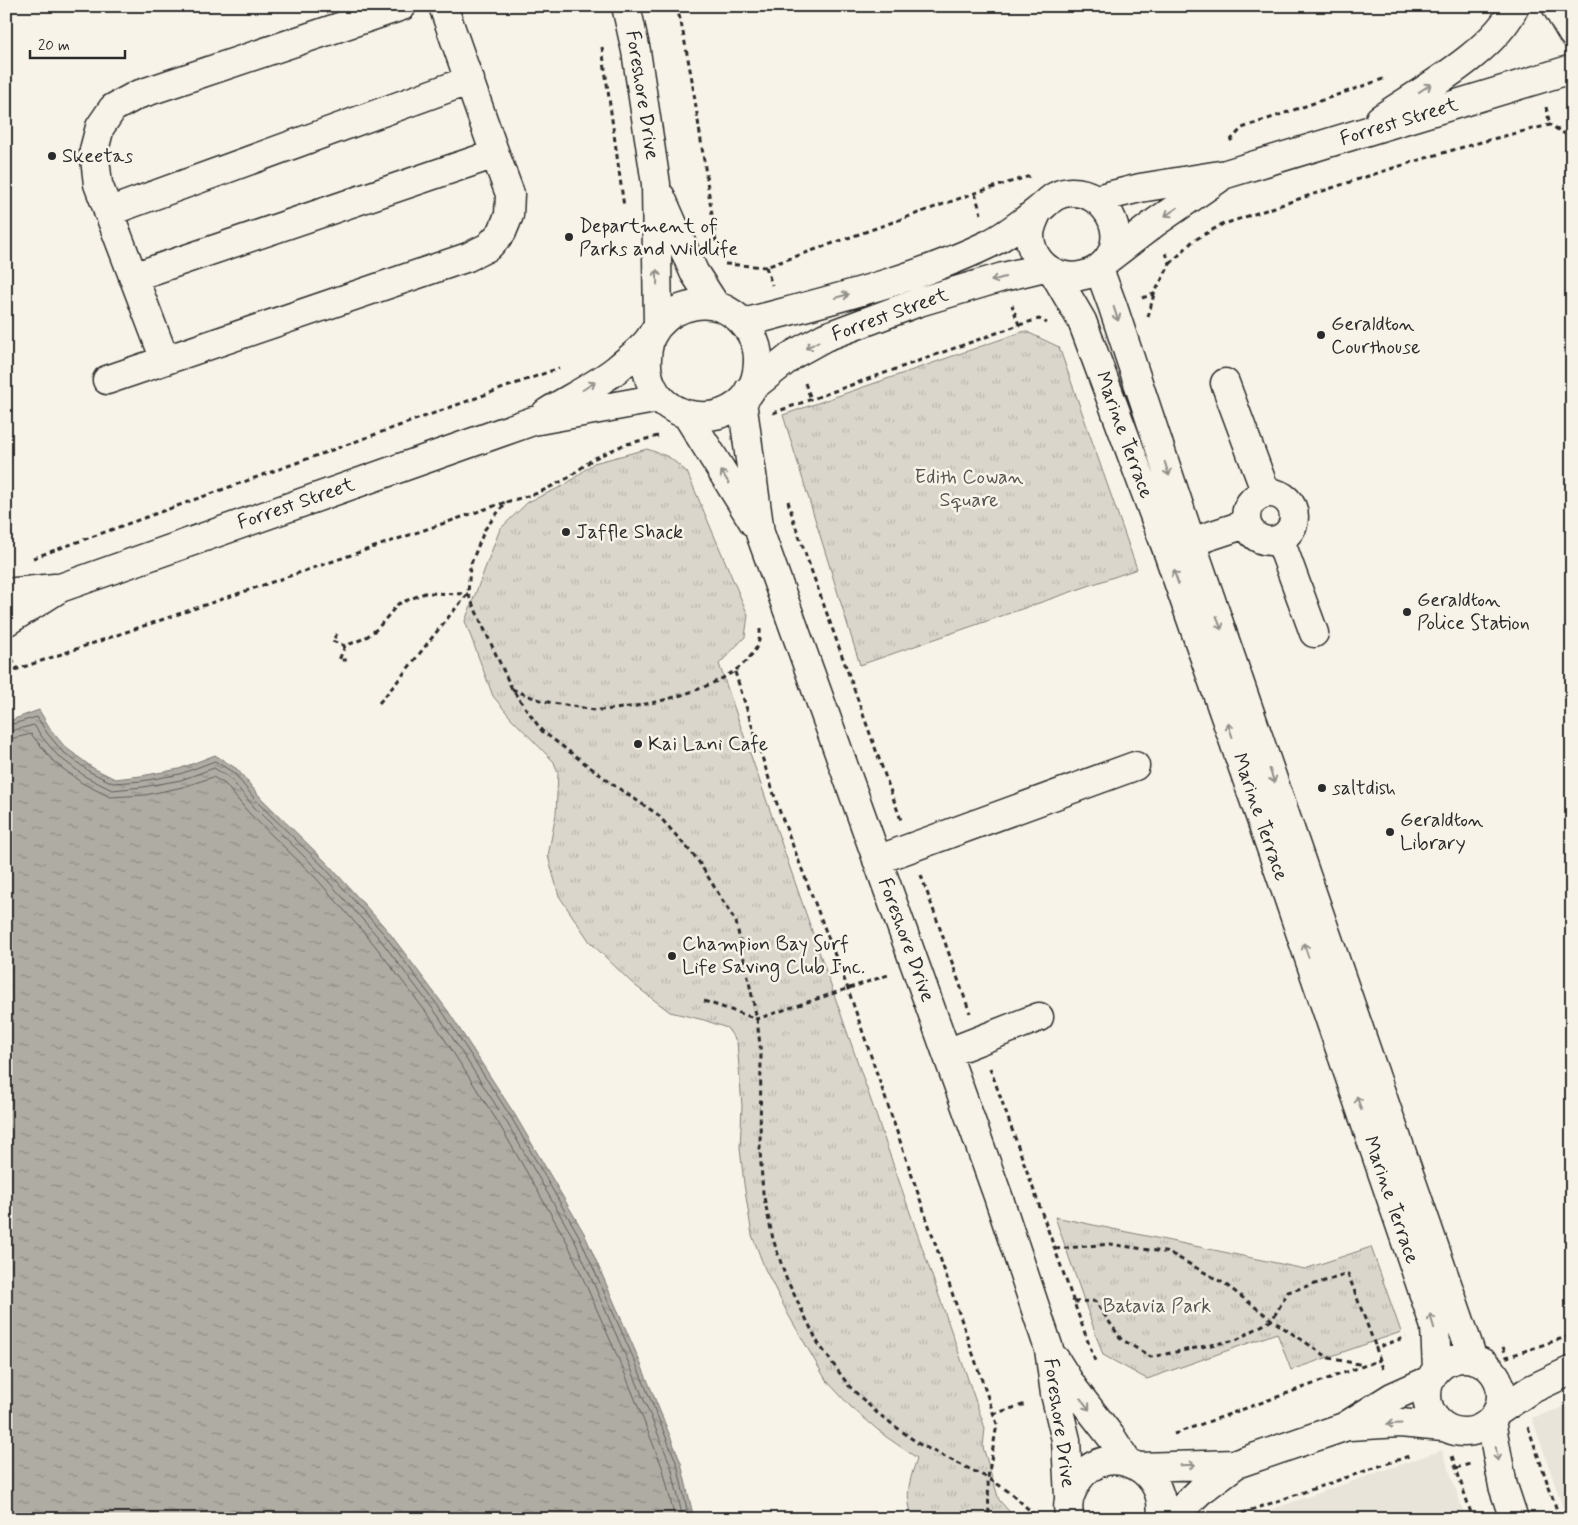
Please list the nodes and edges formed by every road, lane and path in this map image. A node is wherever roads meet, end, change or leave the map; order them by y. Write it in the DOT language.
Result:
graph roads {
  1 [pos="402,6"];
  2 [pos="443,6"];
  3 [pos="626,6"];
  4 [pos="676,6"];
  5 [pos="1515,6"];
  6 [pos="1556,6"];
  7 [pos="1572,34"];
  8 [pos="601,39"];
  9 [pos="1572,69"];
  10 [pos="1391,76"];
  11 [pos="470,80"];
  12 [pos="1549,116"];
  13 [pos="1550,125"];
  14 [pos="1356,135"];
  15 [pos="1572,137"];
  16 [pos="1224,148"];
  17 [pos="495,154"];
  18 [pos="1226,174"];
  19 [pos="1020,178"];
  20 [pos="656,184"];
  21 [pos="975,192"];
  22 [pos="1096,199"];
  23 [pos="624,207"];
  24 [pos="1038,211"];
  25 [pos="108,212"];
  26 [pos="983,220"];
  27 [pos="716,244"];
  28 [pos="1164,246"];
  29 [pos="719,263"];
  30 [pos="1104,264"];
  31 [pos="1170,264"];
  32 [pos="766,267"];
  33 [pos="1050,270"];
  34 [pos="133,277"];
  35 [pos="773,289"];
  36 [pos="1135,301"];
  37 [pos="1011,302"];
  38 [pos="716,306"];
  39 [pos="744,323"];
  40 [pos="1019,325"];
  41 [pos="1054,327"];
  42 [pos="654,332"];
  43 [pos="165,360"];
  44 [pos="568,365"];
  45 [pos="107,380"];
  46 [pos="1225,383"];
  47 [pos="746,396"];
  48 [pos="660,398"];
  49 [pos="687,415"];
  50 [pos="773,420"];
  51 [pos="533,421"];
  52 [pos="666,439"];
  53 [pos="1266,493"];
  54 [pos="787,495"];
  55 [pos="506,502"];
  56 [pos="1246,524"];
  57 [pos="760,533"];
  58 [pos="1280,540"];
  59 [pos="1179,546"];
  60 [pos="33,558"];
  61 [pos="60,588"];
  62 [pos="6,593"];
  63 [pos="468,594"];
  64 [pos="6,622"];
  65 [pos="760,626"];
  66 [pos="1314,633"];
  67 [pos="337,634"];
  68 [pos="345,646"];
  69 [pos="6,647"];
  70 [pos="350,660"];
  71 [pos="17,668"];
  72 [pos="735,672"];
  73 [pos="6,673"];
  74 [pos="512,689"];
  75 [pos="379,702"];
  76 [pos="1135,766"];
  77 [pos="911,847"];
  78 [pos="878,860"];
  79 [pos="893,973"];
  80 [pos="848,989"];
  81 [pos="704,1001"];
  82 [pos="1039,1017"];
  83 [pos="757,1019"];
  84 [pos="980,1040"];
  85 [pos="946,1053"];
  86 [pos="1055,1249"];
  87 [pos="1074,1302"];
  88 [pos="1272,1320"];
  89 [pos="1572,1335"];
  90 [pos="1408,1337"];
  91 [pos="1376,1348"];
  92 [pos="1049,1349"];
  93 [pos="1516,1354"];
  94 [pos="1380,1360"];
  95 [pos="1364,1366"];
  96 [pos="1484,1366"];
  97 [pos="1570,1370"];
  98 [pos="1099,1371"];
  99 [pos="1433,1374"];
  100 [pos="1386,1375"];
  101 [pos="1033,1402"];
  102 [pos="993,1414"];
  103 [pos="1495,1416"];
  104 [pos="1344,1427"];
  105 [pos="1170,1434"];
  106 [pos="1446,1438"];
  107 [pos="1534,1442"];
  108 [pos="1413,1454"];
  109 [pos="1236,1464"];
  110 [pos="1134,1465"];
  111 [pos="988,1478"];
  112 [pos="1069,1508"];
  113 [pos="989,1519"];
  114 [pos="1038,1519"];
  115 [pos="1161,1519"];
  116 [pos="1171,1519"];
  117 [pos="1225,1519"];
  118 [pos="1473,1519"];
  119 [pos="1514,1519"];
  120 [pos="1560,1519"];
  1 -- 25 [label="street"];
  2 -- 11 [label="street"];
  3 -- 20 [label="street, Foreshore Drive"];
  4 -- 27 [label="path"];
  14 -- 5 [label="street, one-way"];
  6 -- 7 [label="street"];
  8 -- 23 [label="path"];
  9 -- 14 [label="street, Forrest Street"];
  10 -- 16 [label="path"];
  11 -- 17 [label="street"];
  11 -- 25 [label="street"];
  12 -- 13 [label="path"];
  13 -- 15 [label="path"];
  13 -- 31 [label="path"];
  14 -- 18 [label="street, Forrest Street"];
  17 -- 34 [label="street"];
  17 -- 43 [label="street"];
  18 -- 22 [label="street, Forrest Street"];
  18 -- 30 [label="street, Forrest Street, one-way"];
  19 -- 21 [label="path"];
  20 -- 38 [label="street, Foreshore Drive"];
  42 -- 20 [label="street, Foreshore Drive, one-way"];
  21 -- 26 [label="path"];
  21 -- 32 [label="path"];
  22 -- 24 [label="street"];
  22 -- 30 [label="street"];
  24 -- 33 [label="street"];
  39 -- 24 [label="street, Forrest Street, one-way"];
  25 -- 34 [label="street"];
  28 -- 31 [label="path"];
  29 -- 32 [label="path"];
  30 -- 33 [label="street"];
  30 -- 59 [label="street, Marine Terrace, one-way"];
  31 -- 36 [label="path"];
  32 -- 35 [label="path"];
  33 -- 47 [label="street, Forrest Street, one-way"];
  33 -- 59 [label="street, Marine Terrace"];
  34 -- 43 [label="street"];
  37 -- 40 [label="path"];
  38 -- 39 [label="street"];
  38 -- 42 [label="street"];
  39 -- 47 [label="street"];
  40 -- 41 [label="path"];
  40 -- 50 [label="path"];
  42 -- 48 [label="street"];
  51 -- 42 [label="street, Forrest Street, one-way"];
  43 -- 45 [label="street"];
  44 -- 60 [label="path"];
  46 -- 53 [label="street"];
  47 -- 49 [label="street"];
  47 -- 57 [label="street, Foreshore Drive"];
  48 -- 49 [label="street"];
  48 -- 51 [label="street, Forrest Street"];
  57 -- 49 [label="street, Foreshore Drive, one-way"];
  51 -- 61 [label="street, Forrest Street"];
  52 -- 55 [label="path"];
  53 -- 56 [label="street"];
  53 -- 58 [label="street"];
  54 -- 77 [label="path"];
  55 -- 63 [label="path"];
  55 -- 71 [label="path"];
  56 -- 58 [label="street"];
  56 -- 59 [label="street"];
  57 -- 78 [label="street, Foreshore Drive"];
  58 -- 66 [label="street"];
  59 -- 96 [label="street, Marine Terrace, one-way"];
  99 -- 59 [label="street, Marine Terrace, one-way"];
  61 -- 62 [label="street, Forrest Street"];
  61 -- 64 [label="street, Forrest Street"];
  63 -- 68 [label="path"];
  63 -- 74 [label="path"];
  63 -- 75 [label="path"];
  65 -- 72 [label="path"];
  67 -- 68 [label="path"];
  68 -- 70 [label="path"];
  69 -- 71 [label="path"];
  71 -- 73 [label="path"];
  72 -- 74 [label="path"];
  72 -- 80 [label="path"];
  74 -- 83 [label="path"];
  76 -- 77 [label="street"];
  77 -- 78 [label="street"];
  77 -- 84 [label="path"];
  78 -- 85 [label="street, Foreshore Drive"];
  79 -- 80 [label="path"];
  80 -- 83 [label="path"];
  80 -- 102 [label="path"];
  81 -- 83 [label="path"];
  82 -- 84 [label="street"];
  83 -- 111 [label="path"];
  84 -- 85 [label="street"];
  84 -- 86 [label="path"];
  85 -- 92 [label="street, Foreshore Drive"];
  86 -- 87 [label="path"];
  86 -- 88 [label="path"];
  87 -- 88 [label="path"];
  87 -- 98 [label="path"];
  88 -- 91 [label="path"];
  88 -- 95 [label="path"];
  89 -- 93 [label="path"];
  90 -- 91 [label="path"];
  91 -- 94 [label="path"];
  92 -- 110 [label="street, Foreshore Drive, one-way"];
  92 -- 112 [label="street, Foreshore Drive"];
  94 -- 95 [label="path"];
  94 -- 100 [label="path"];
  95 -- 105 [label="path"];
  96 -- 97 [label="street"];
  96 -- 99 [label="street"];
  96 -- 103 [label="street"];
  97 -- 103 [label="street"];
  99 -- 104 [label="street"];
  99 -- 106 [label="street"];
  101 -- 102 [label="path"];
  102 -- 111 [label="path"];
  103 -- 106 [label="street"];
  103 -- 119 [label="street, one-way"];
  106 -- 104 [label="street, one-way"];
  104 -- 109 [label="street"];
  106 -- 118 [label="path"];
  107 -- 120 [label="path"];
  108 -- 117 [label="path"];
  110 -- 109 [label="street, one-way"];
  109 -- 116 [label="street"];
  110 -- 112 [label="street"];
  110 -- 115 [label="street, Foreshore Drive"];
  111 -- 113 [label="path"];
  111 -- 114 [label="path"];
}
